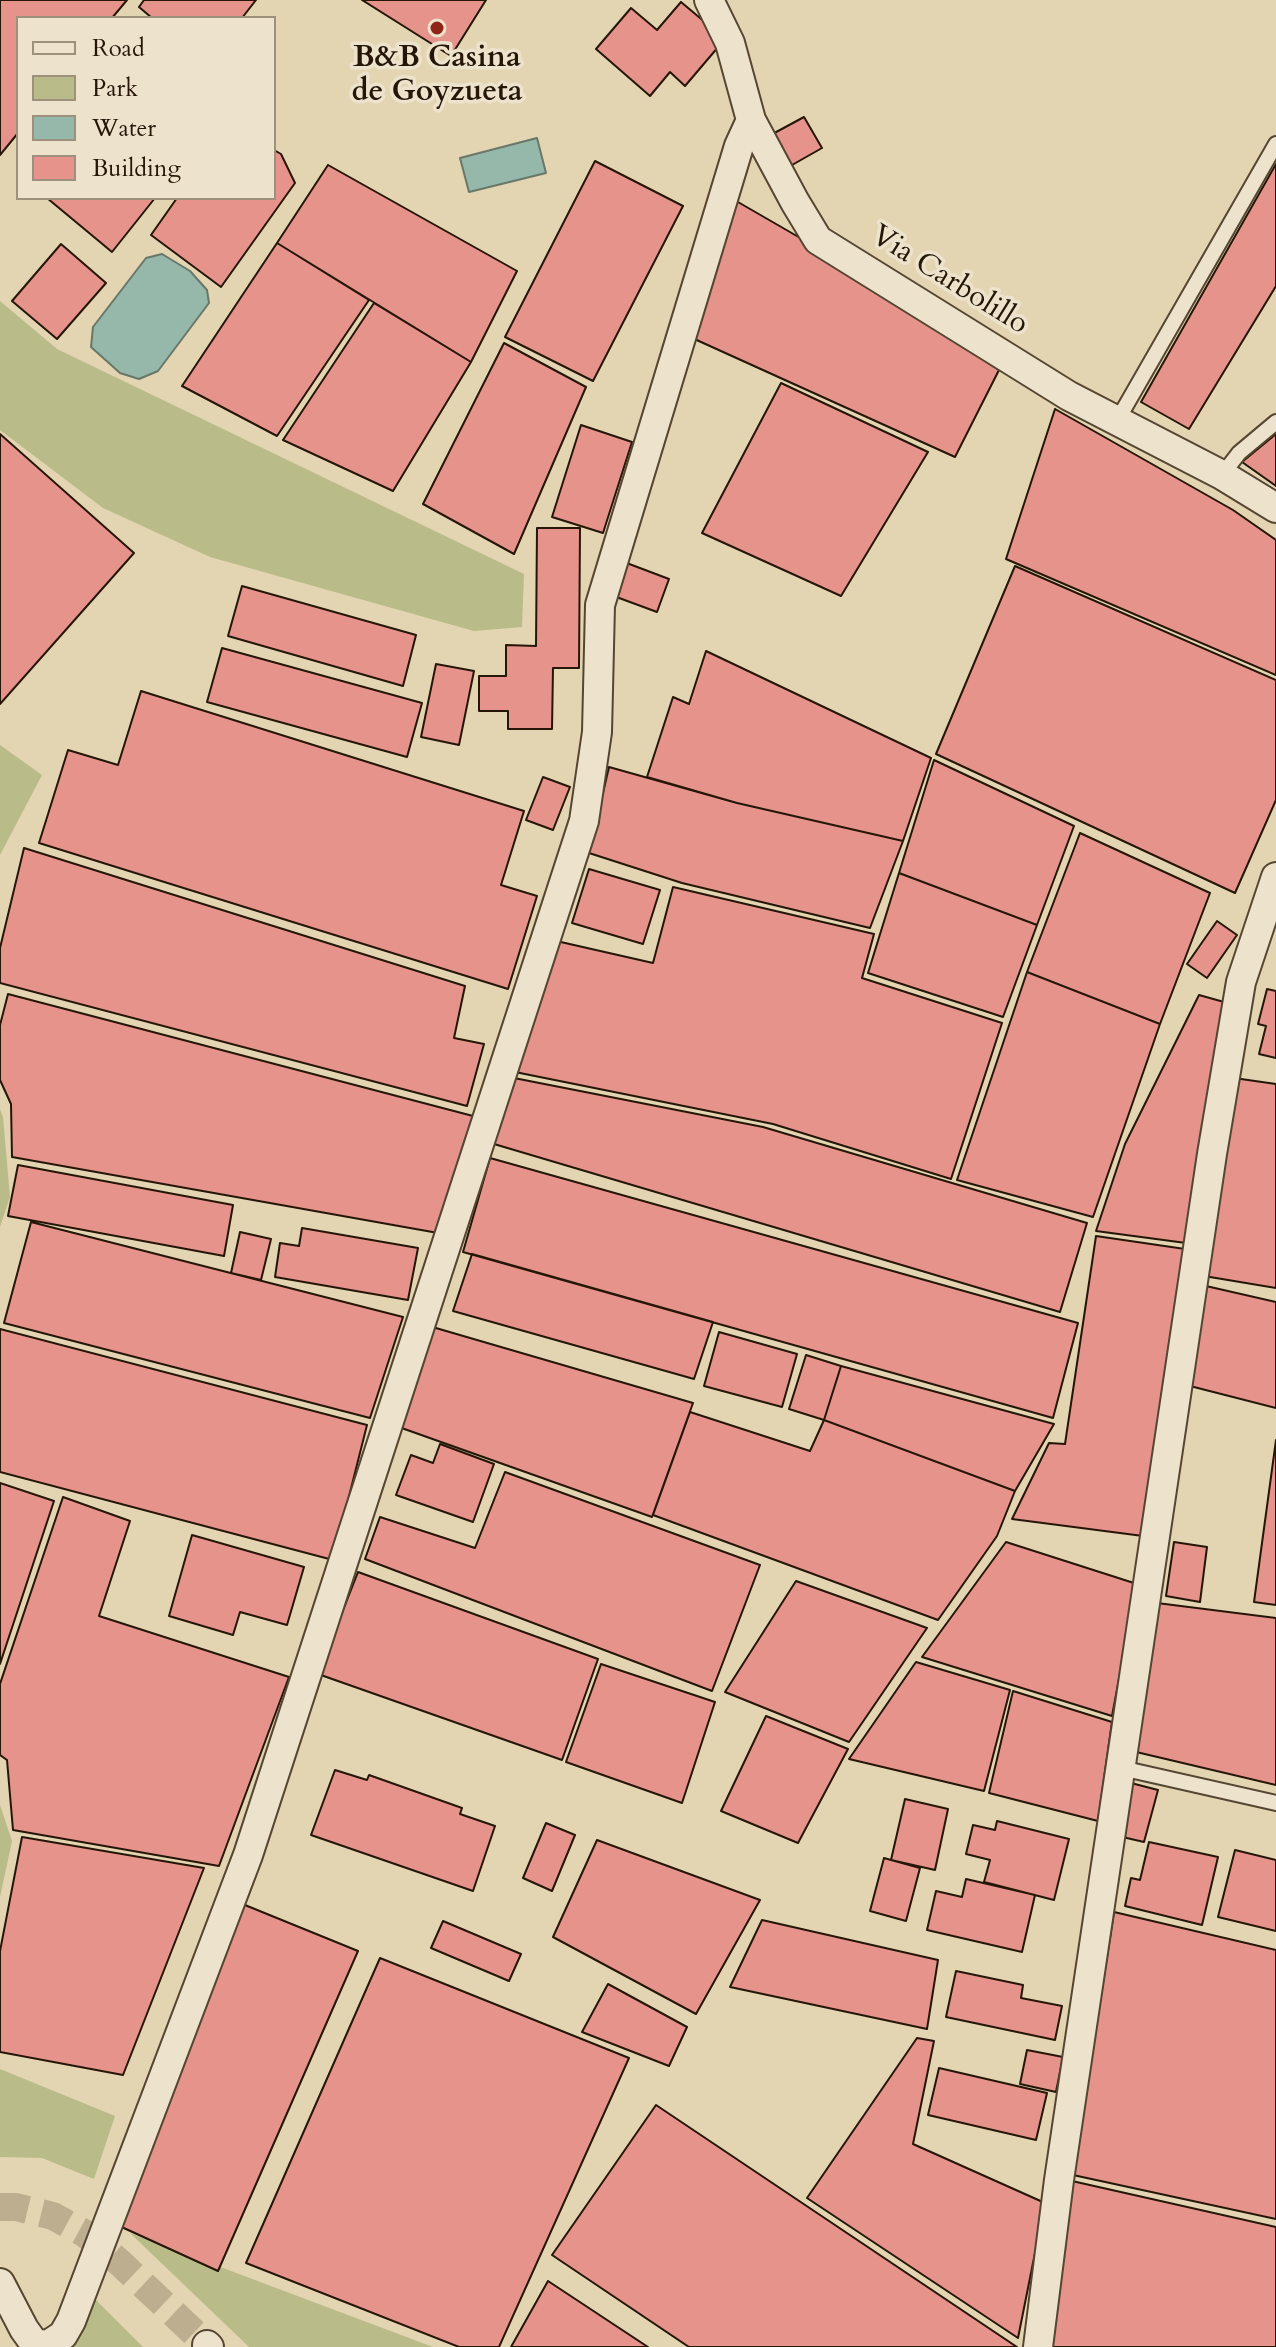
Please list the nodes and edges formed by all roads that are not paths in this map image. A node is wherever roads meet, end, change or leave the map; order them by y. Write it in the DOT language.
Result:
graph roads {
  1 [pos="709,0"];
  2 [pos="751,120"];
  3 [pos="1276,144"];
  4 [pos="1117,421"];
  5 [pos="1276,422"];
  6 [pos="1222,475"];
  7 [pos="1276,508"];
  8 [pos="1276,877"];
  9 [pos="1121,1768"];
  10 [pos="1276,1803"];
  11 [pos="0,2283"];
  12 [pos="1038,2347"];
  1 -- 2 [label="street, Via Carbolillo"];
  2 -- 4 [label="street, Via Carbolillo"];
  2 -- 11 [label="street"];
  3 -- 4 [label="lane"];
  4 -- 6 [label="street, Via Carbolillo"];
  5 -- 6 [label="lane"];
  6 -- 7 [label="street, Via Carbolillo"];
  8 -- 9 [label="street"];
  9 -- 10 [label="lane"];
  9 -- 12 [label="street"];
}
